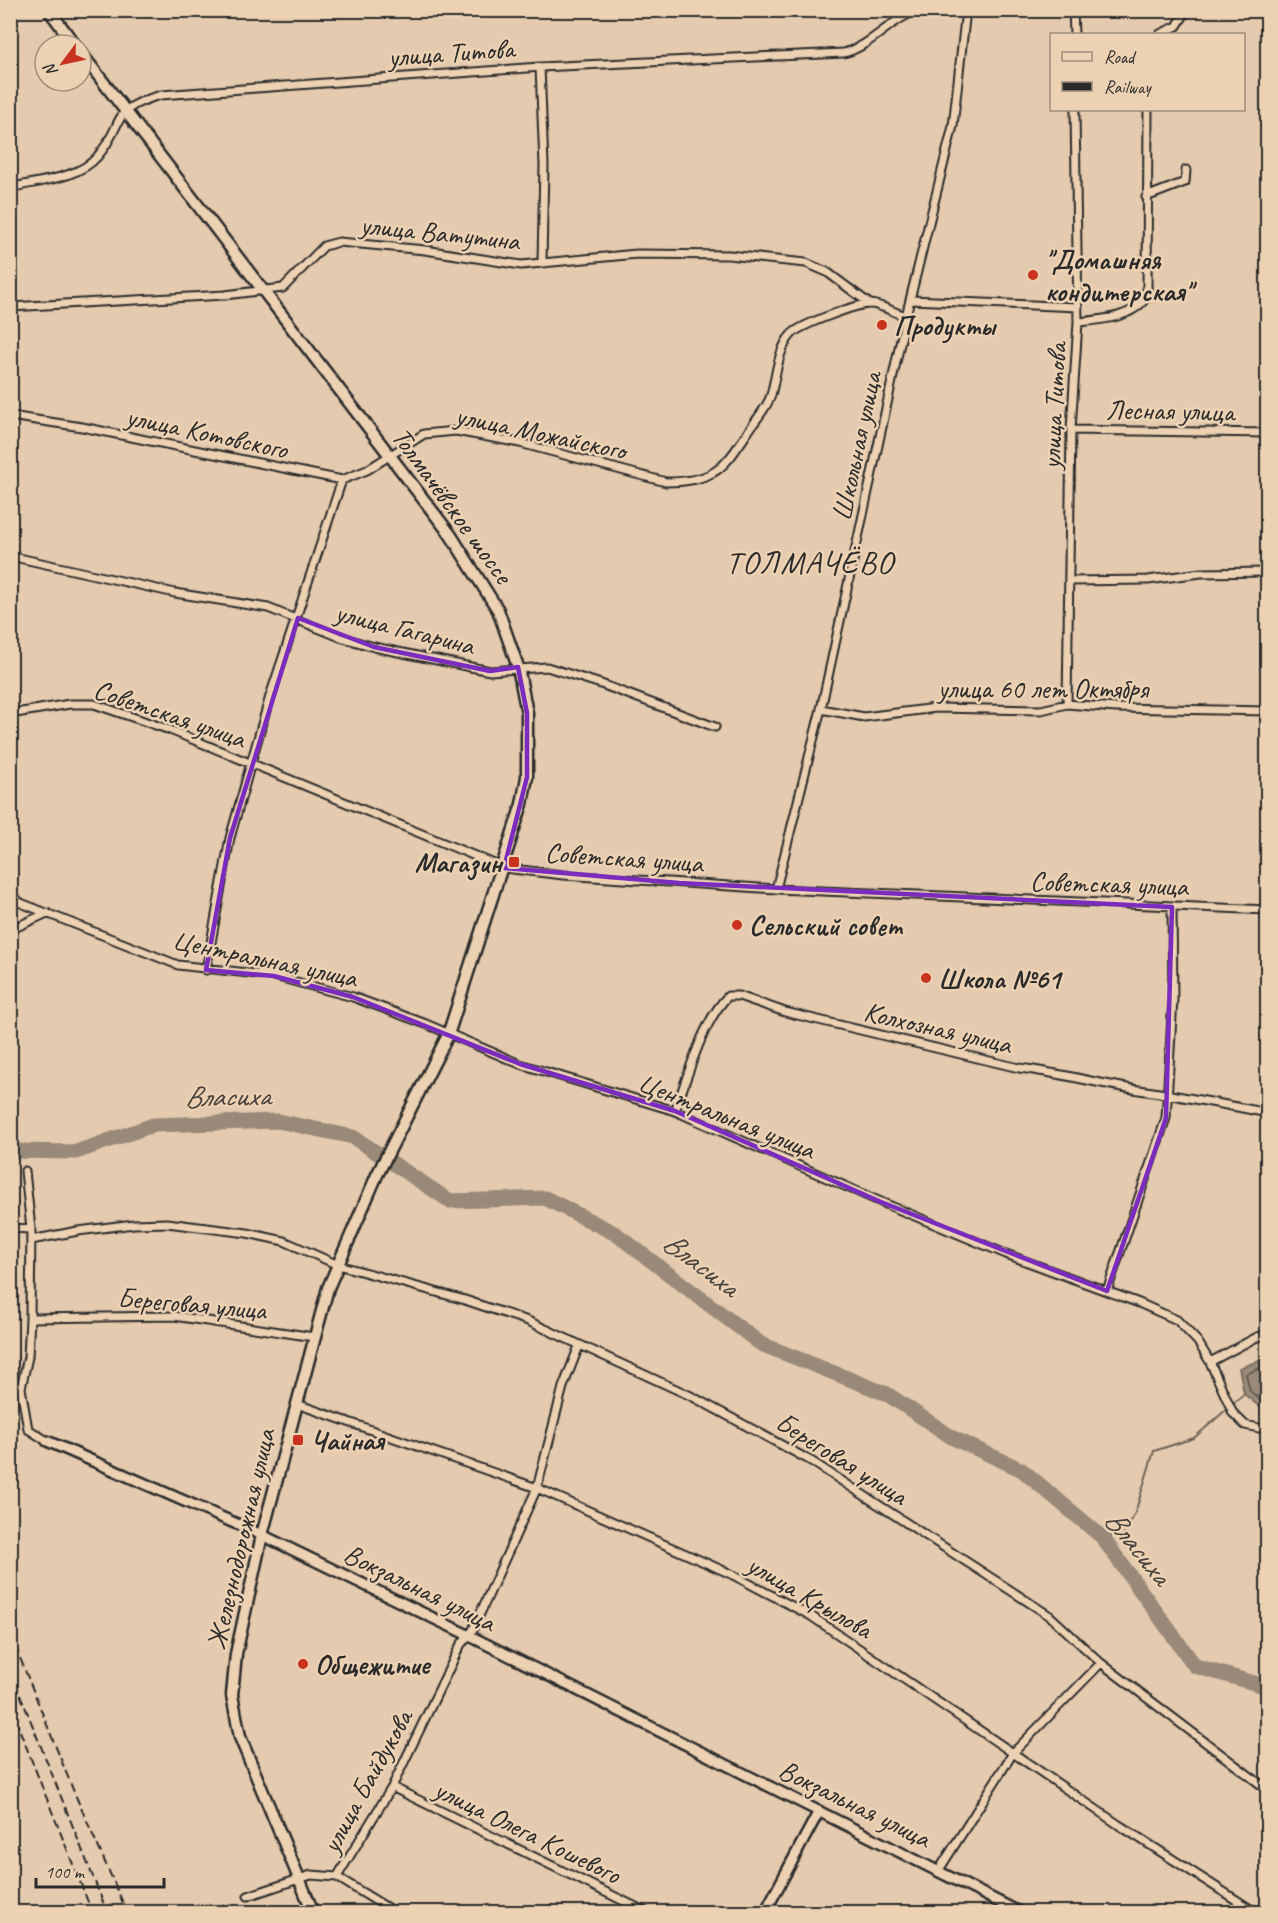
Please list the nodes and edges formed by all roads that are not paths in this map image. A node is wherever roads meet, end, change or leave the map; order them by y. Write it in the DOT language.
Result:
graph roads {
  1 [pos="49,10"];
  2 [pos="919,10"];
  3 [pos="966,10"];
  4 [pos="1073,10"];
  5 [pos="1187,10"];
  6 [pos="66,33"];
  7 [pos="1074,33"];
  8 [pos="1162,33"];
  9 [pos="540,67"];
  10 [pos="93,69"];
  11 [pos="124,109"];
  12 [pos="1075,111"];
  13 [pos="1148,111"];
  14 [pos="1186,170"];
  15 [pos="10,188"];
  16 [pos="1146,197"];
  17 [pos="542,262"];
  18 [pos="261,290"];
  19 [pos="911,300"];
  20 [pos="870,304"];
  21 [pos="10,307"];
  22 [pos="1078,307"];
  23 [pos="906,316"];
  24 [pos="1078,322"];
  25 [pos="10,416"];
  26 [pos="1071,430"];
  27 [pos="1268,432"];
  28 [pos="388,455"];
  29 [pos="342,480"];
  30 [pos="10,556"];
  31 [pos="1268,572"];
  32 [pos="1070,581"];
  33 [pos="297,618"];
  34 [pos="518,667"];
  35 [pos="1066,704"];
  36 [pos="821,709"];
  37 [pos="1268,711"];
  38 [pos="10,714"];
  39 [pos="715,727"];
  40 [pos="250,762"];
  41 [pos="504,868"];
  42 [pos="776,889"];
  43 [pos="10,895"];
  44 [pos="1172,907"];
  45 [pos="1268,910"];
  46 [pos="47,913"];
  47 [pos="10,930"];
  48 [pos="206,970"];
  49 [pos="448,1035"];
  50 [pos="1169,1093"];
  51 [pos="675,1111"];
  52 [pos="1268,1113"];
  53 [pos="26,1171"];
  54 [pos="377,1175"];
  55 [pos="10,1228"];
  56 [pos="31,1229"];
  57 [pos="31,1240"];
  58 [pos="338,1265"];
  59 [pos="1107,1291"];
  60 [pos="30,1318"];
  61 [pos="1268,1335"];
  62 [pos="314,1337"];
  63 [pos="579,1346"];
  64 [pos="1210,1362"];
  65 [pos="10,1382"];
  66 [pos="21,1388"];
  67 [pos="297,1404"];
  68 [pos="1268,1430"];
  69 [pos="48,1441"];
  70 [pos="537,1488"];
  71 [pos="262,1534"];
  72 [pos="471,1636"];
  73 [pos="1101,1663"];
  74 [pos="1013,1753"];
  75 [pos="392,1787"];
  76 [pos="1268,1791"];
  77 [pos="819,1811"];
  78 [pos="939,1870"];
  79 [pos="337,1877"];
  80 [pos="298,1878"];
  81 [pos="249,1896"];
  82 [pos="313,1912"];
  83 [pos="394,1912"];
  84 [pos="646,1912"];
  85 [pos="765,1912"];
  86 [pos="1019,1912"];
  87 [pos="1255,1912"];
  1 -- 6 [label="main road"];
  2 -- 9 [label="street, улица Титова"];
  3 -- 19 [label="street, Школьная улица"];
  4 -- 7 [label="street"];
  5 -- 8 [label="street"];
  9 -- 11 [label="street, улица Титова"];
  9 -- 17 [label="street"];
  10 -- 11 [label="main road, Толмачёвское шоссе"];
  11 -- 15 [label="street"];
  11 -- 18 [label="main road, Толмачёвское шоссе"];
  12 -- 22 [label="street, улица Титова"];
  13 -- 16 [label="street"];
  14 -- 16 [label="street"];
  16 -- 24 [label="street"];
  17 -- 18 [label="street, улица Ватутина"];
  17 -- 20 [label="street, улица Ватутина"];
  18 -- 21 [label="street, улица Ватутина"];
  18 -- 28 [label="main road, Толмачёвское шоссе"];
  19 -- 22 [label="street"];
  19 -- 23 [label="street, Школьная улица"];
  20 -- 23 [label="street, улица Ватутина"];
  20 -- 28 [label="street, улица Можайского"];
  22 -- 24 [label="street, улица Титова"];
  23 -- 36 [label="street, Школьная улица"];
  24 -- 26 [label="street, улица Титова"];
  25 -- 29 [label="street, улица Котовского"];
  26 -- 27 [label="street, Лесная улица"];
  26 -- 32 [label="street, улица Титова"];
  28 -- 29 [label="street"];
  28 -- 34 [label="main road, Толмачёвское шоссе"];
  29 -- 33 [label="street"];
  30 -- 33 [label="street, улица Гагарина"];
  31 -- 32 [label="street"];
  32 -- 35 [label="street, улица Титова"];
  33 -- 34 [label="street, улица Гагарина"];
  33 -- 40 [label="street"];
  34 -- 39 [label="street, улица Гагарина"];
  34 -- 41 [label="main road, Толмачёвское шоссе"];
  35 -- 36 [label="street, улица 60 лет Октября"];
  35 -- 37 [label="street, улица 60 лет Октября"];
  36 -- 42 [label="street, Школьная улица"];
  38 -- 40 [label="street, Советская улица"];
  40 -- 41 [label="street, Советская улица"];
  40 -- 48 [label="street"];
  41 -- 42 [label="street, Советская улица"];
  41 -- 49 [label="main road, Толмачёвское шоссе"];
  42 -- 44 [label="street, Советская улица"];
  43 -- 46 [label="street, Центральная улица"];
  44 -- 45 [label="street, Советская улица"];
  44 -- 50 [label="street"];
  46 -- 47 [label="street"];
  46 -- 48 [label="street, Центральная улица"];
  48 -- 49 [label="street, Центральная улица"];
  49 -- 51 [label="street, Центральная улица"];
  49 -- 54 [label="main road, Толмачёвское шоссе"];
  50 -- 51 [label="street, Колхозная улица"];
  50 -- 52 [label="street, Колхозная улица"];
  50 -- 59 [label="street"];
  51 -- 59 [label="street, Центральная улица"];
  53 -- 56 [label="street, Вокзальная улица"];
  54 -- 58 [label="main road, Железнодорожная улица"];
  55 -- 56 [label="street"];
  56 -- 57 [label="street, Вокзальная улица"];
  57 -- 58 [label="street, Береговая улица"];
  57 -- 60 [label="street, Вокзальная улица"];
  58 -- 62 [label="main road, Железнодорожная улица"];
  58 -- 63 [label="street, Береговая улица"];
  59 -- 64 [label="street, Центральная улица"];
  60 -- 62 [label="street, Береговая улица"];
  60 -- 66 [label="street, Вокзальная улица"];
  61 -- 64 [label="street"];
  62 -- 67 [label="main road, Железнодорожная улица"];
  63 -- 70 [label="street, улица Байдукова"];
  63 -- 73 [label="street, Береговая улица"];
  64 -- 68 [label="street, Центральная улица"];
  65 -- 66 [label="street"];
  66 -- 69 [label="street, Вокзальная улица"];
  67 -- 70 [label="street, улица Крылова"];
  67 -- 71 [label="main road, Железнодорожная улица"];
  69 -- 71 [label="street, Вокзальная улица"];
  70 -- 72 [label="street, улица Байдукова"];
  70 -- 74 [label="street, улица Крылова"];
  71 -- 72 [label="street, Вокзальная улица"];
  71 -- 80 [label="main road, Железнодорожная улица"];
  72 -- 75 [label="street, улица Байдукова"];
  72 -- 77 [label="street, Вокзальная улица"];
  73 -- 74 [label="street"];
  73 -- 76 [label="street, Береговая улица"];
  74 -- 78 [label="street"];
  74 -- 87 [label="street, улица Крылова"];
  75 -- 79 [label="street, улица Байдукова"];
  75 -- 84 [label="street, улица Олега Кошевого"];
  77 -- 78 [label="street, Вокзальная улица"];
  77 -- 85 [label="street"];
  78 -- 86 [label="street, Вокзальная улица"];
  79 -- 80 [label="street"];
  79 -- 83 [label="street, улица Байдукова"];
  80 -- 81 [label="street"];
  80 -- 82 [label="main road, Железнодорожная улица"];
}
